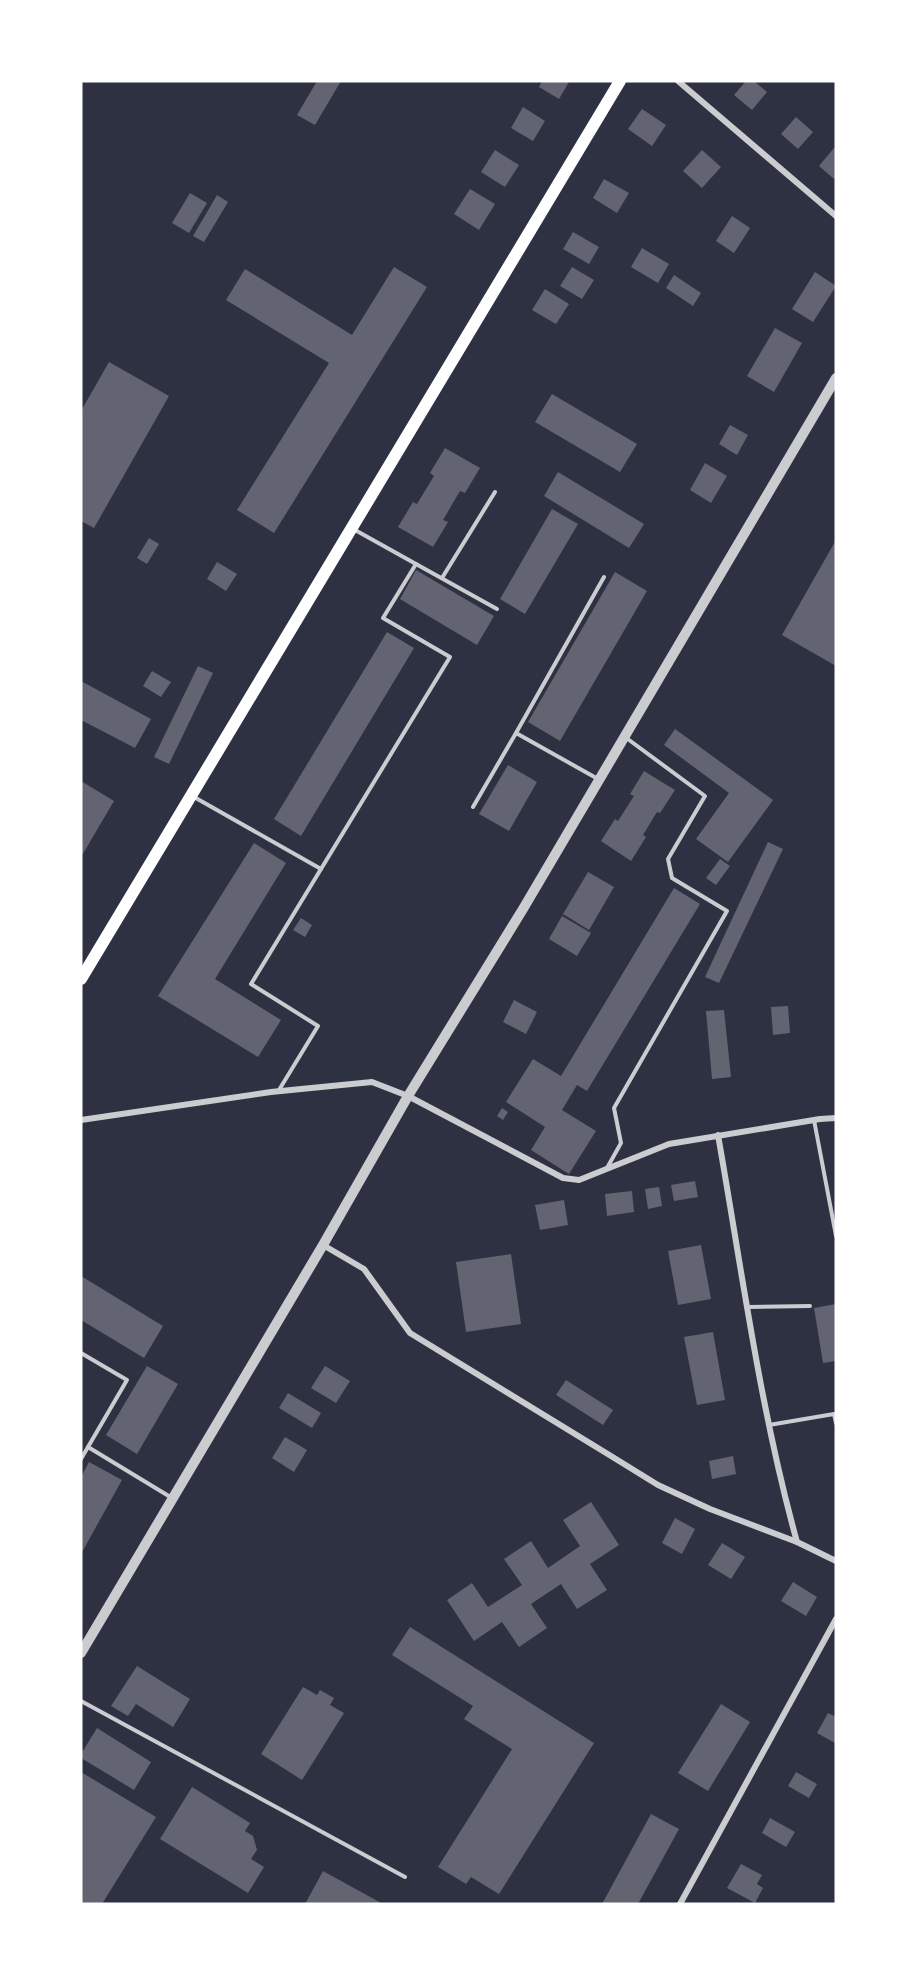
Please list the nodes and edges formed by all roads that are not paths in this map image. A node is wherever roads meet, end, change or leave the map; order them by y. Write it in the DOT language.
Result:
graph roads {
  1 [pos="620,81"];
  2 [pos="678,81"];
  3 [pos="836,216"];
  4 [pos="836,378"];
  5 [pos="495,492"];
  6 [pos="351,528"];
  7 [pos="416,564"];
  8 [pos="604,577"];
  9 [pos="442,578"];
  10 [pos="497,609"];
  11 [pos="516,733"];
  12 [pos="624,737"];
  13 [pos="599,780"];
  14 [pos="191,795"];
  15 [pos="473,807"];
  16 [pos="321,869"];
  17 [pos="81,978"];
  18 [pos="279,1091"];
  19 [pos="408,1096"];
  20 [pos="836,1118"];
  21 [pos="81,1120"];
  22 [pos="814,1120"];
  23 [pos="718,1135"];
  24 [pos="606,1171"];
  25 [pos="836,1236"];
  26 [pos="323,1245"];
  27 [pos="810,1306"];
  28 [pos="748,1307"];
  29 [pos="81,1353"];
  30 [pos="836,1423"];
  31 [pos="769,1425"];
  32 [pos="88,1447"];
  33 [pos="81,1459"];
  34 [pos="172,1499"];
  35 [pos="797,1542"];
  36 [pos="836,1561"];
  37 [pos="836,1619"];
  38 [pos="81,1653"];
  39 [pos="81,1701"];
  40 [pos="405,1877"];
  41 [pos="680,1904"];
  1 -- 6 [label="main road"];
  2 -- 3 [label="street"];
  4 -- 12 [label="street"];
  5 -- 9 [label="lane"];
  6 -- 7 [label="lane"];
  6 -- 14 [label="main road"];
  7 -- 9 [label="lane"];
  7 -- 16 [label="lane"];
  8 -- 11 [label="lane"];
  9 -- 10 [label="lane"];
  11 -- 13 [label="lane"];
  11 -- 15 [label="lane"];
  12 -- 13 [label="street"];
  12 -- 24 [label="lane"];
  13 -- 19 [label="street"];
  14 -- 16 [label="lane"];
  14 -- 17 [label="main road"];
  16 -- 18 [label="lane"];
  18 -- 19 [label="street"];
  18 -- 21 [label="street"];
  19 -- 24 [label="street"];
  19 -- 26 [label="street"];
  20 -- 22 [label="street"];
  22 -- 23 [label="street"];
  22 -- 25 [label="lane"];
  23 -- 24 [label="street"];
  23 -- 28 [label="street"];
  26 -- 34 [label="street"];
  26 -- 35 [label="street"];
  27 -- 28 [label="lane"];
  28 -- 31 [label="street"];
  29 -- 32 [label="lane"];
  30 -- 31 [label="lane"];
  31 -- 35 [label="street"];
  32 -- 33 [label="lane"];
  32 -- 34 [label="lane"];
  34 -- 38 [label="street"];
  35 -- 36 [label="street"];
  37 -- 41 [label="street"];
  39 -- 40 [label="lane"];
}
